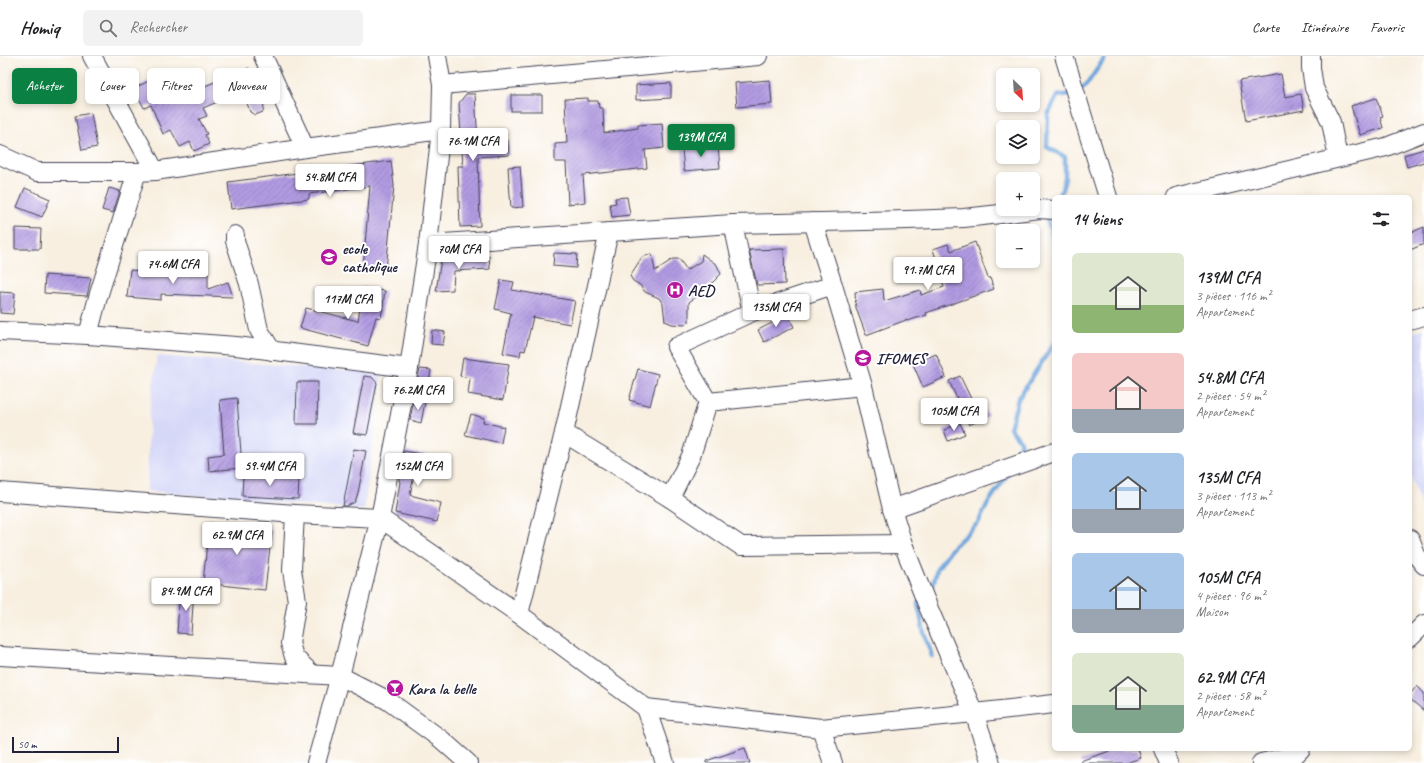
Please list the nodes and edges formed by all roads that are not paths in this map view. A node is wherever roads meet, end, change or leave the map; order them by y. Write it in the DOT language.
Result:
graph roads {
  1 [pos="92,56"];
  2 [pos="263,56"];
  3 [pos="437,56"];
  4 [pos="754,56"];
  5 [pos="758,56"];
  6 [pos="1064,56"];
  7 [pos="1311,56"];
  8 [pos="442,85"];
  9 [pos="442,130"];
  10 [pos="1424,132"];
  11 [pos="305,148"];
  12 [pos="0,155"];
  13 [pos="1338,158"];
  14 [pos="146,171"];
  15 [pos="1107,195"];
  16 [pos="1184,195"];
  17 [pos="1046,209"];
  18 [pos="813,222"];
  19 [pos="733,224"];
  20 [pos="609,232"];
  21 [pos="236,235"];
  22 [pos="428,244"];
  23 [pos="833,284"];
  24 [pos="752,312"];
  25 [pos="1424,316"];
  26 [pos="1412,319"];
  27 [pos="0,331"];
  28 [pos="88,335"];
  29 [pos="272,351"];
  30 [pos="409,368"];
  31 [pos="863,386"];
  32 [pos="708,402"];
  33 [pos="564,433"];
  34 [pos="1052,453"];
  35 [pos="0,492"];
  36 [pos="670,498"];
  37 [pos="892,509"];
  38 [pos="295,514"];
  39 [pos="380,518"];
  40 [pos="903,544"];
  41 [pos="1412,544"];
  42 [pos="1424,565"];
  43 [pos="519,614"];
  44 [pos="1424,624"];
  45 [pos="1412,636"];
  46 [pos="0,656"];
  47 [pos="312,674"];
  48 [pos="340,676"];
  49 [pos="1052,704"];
  50 [pos="646,708"];
  51 [pos="974,713"];
  52 [pos="821,728"];
  53 [pos="1164,751"];
  54 [pos="1297,754"];
  55 [pos="316,763"];
  56 [pos="468,763"];
  57 [pos="665,763"];
  58 [pos="834,763"];
  59 [pos="991,763"];
  60 [pos="1169,763"];
  61 [pos="1261,763"];
  1 -- 14 [label="street"];
  2 -- 11 [label="street"];
  3 -- 8 [label="street"];
  4 -- 5 [label="street"];
  4 -- 8 [label="street"];
  6 -- 15 [label="street"];
  7 -- 13 [label="street"];
  8 -- 9 [label="street"];
  9 -- 11 [label="street"];
  9 -- 22 [label="street"];
  10 -- 13 [label="street"];
  11 -- 14 [label="street"];
  12 -- 14 [label="street"];
  13 -- 16 [label="street"];
  14 -- 28 [label="street"];
  17 -- 18 [label="street"];
  18 -- 19 [label="street"];
  18 -- 23 [label="street"];
  19 -- 20 [label="street"];
  19 -- 24 [label="street"];
  20 -- 22 [label="street"];
  20 -- 33 [label="street"];
  21 -- 29 [label="street"];
  22 -- 30 [label="street"];
  23 -- 24 [label="street"];
  23 -- 31 [label="street"];
  24 -- 32 [label="street"];
  25 -- 26 [label="street"];
  27 -- 28 [label="street"];
  28 -- 29 [label="street"];
  29 -- 30 [label="street"];
  30 -- 39 [label="street"];
  31 -- 32 [label="street"];
  31 -- 37 [label="street"];
  32 -- 36 [label="street"];
  33 -- 36 [label="street"];
  33 -- 43 [label="street"];
  34 -- 37 [label="street"];
  35 -- 38 [label="street"];
  36 -- 40 [label="street"];
  37 -- 40 [label="street"];
  38 -- 39 [label="street"];
  38 -- 47 [label="street"];
  39 -- 43 [label="street"];
  39 -- 48 [label="street"];
  40 -- 51 [label="street"];
  41 -- 42 [label="street"];
  43 -- 50 [label="street"];
  44 -- 45 [label="street"];
  46 -- 47 [label="street"];
  47 -- 48 [label="street"];
  48 -- 55 [label="street"];
  48 -- 56 [label="street"];
  49 -- 51 [label="street"];
  50 -- 52 [label="street"];
  50 -- 57 [label="street"];
  51 -- 52 [label="street"];
  51 -- 59 [label="street"];
  52 -- 58 [label="street"];
  53 -- 60 [label="street"];
  54 -- 61 [label="street"];
}
